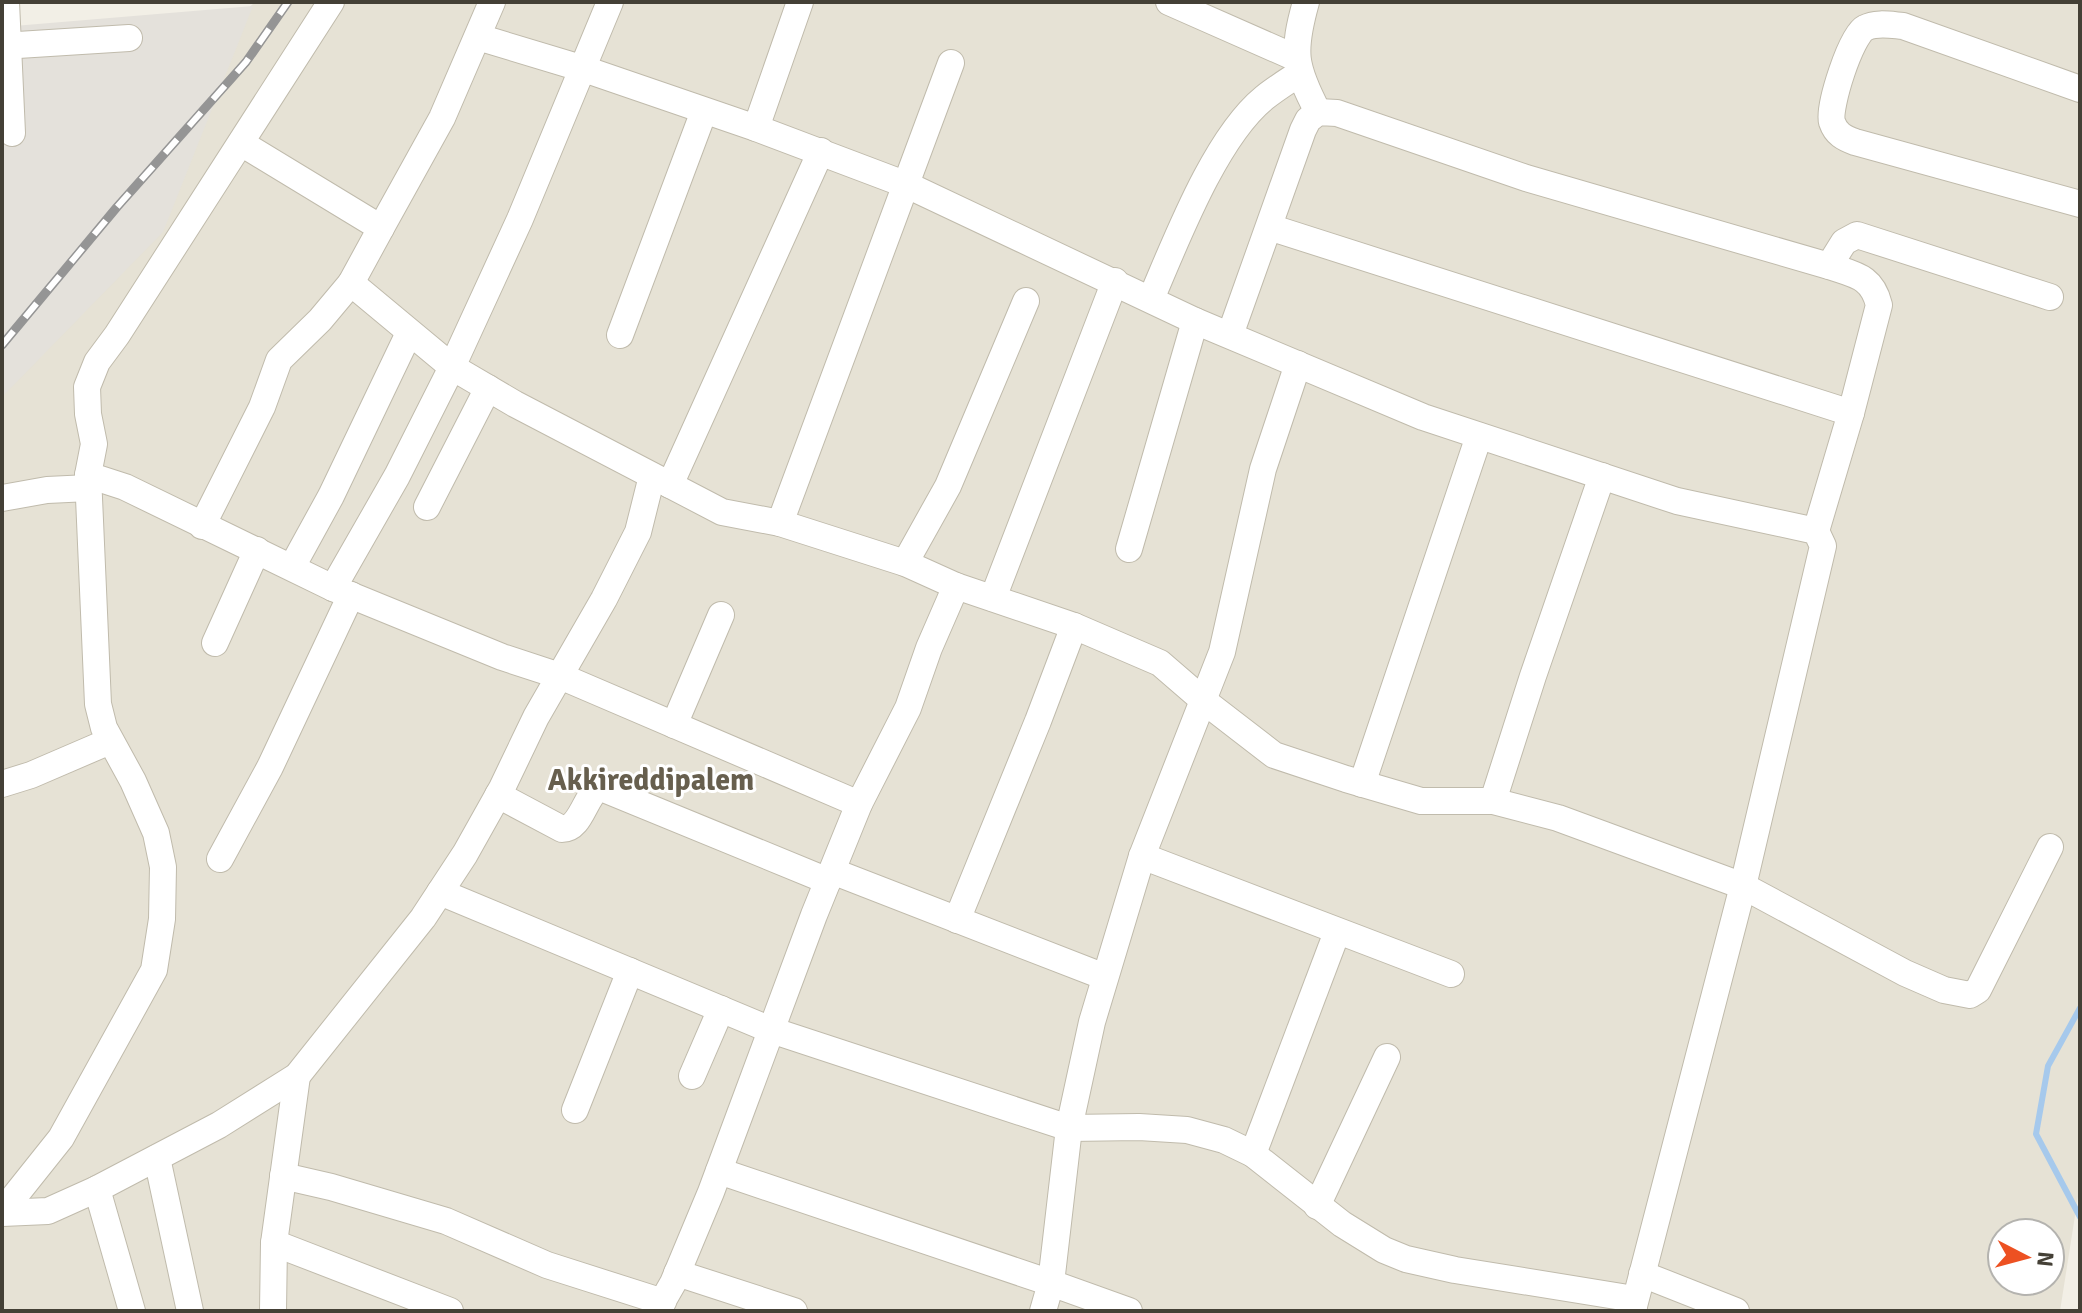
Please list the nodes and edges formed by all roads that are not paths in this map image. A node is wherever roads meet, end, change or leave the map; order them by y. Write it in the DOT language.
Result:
graph roads {
  1 [pos="6,2"];
  2 [pos="331,2"];
  3 [pos="492,2"];
  4 [pos="610,2"];
  5 [pos="800,2"];
  6 [pos="1169,2"];
  7 [pos="1306,2"];
  8 [pos="478,37"];
  9 [pos="129,38"];
  10 [pos="6,45"];
  11 [pos="951,63"];
  12 [pos="1298,66"];
  13 [pos="584,69"];
  14 [pos="2080,89"];
  15 [pos="704,111"];
  16 [pos="1318,112"];
  17 [pos="756,128"];
  18 [pos="12,133"];
  19 [pos="241,143"];
  20 [pos="821,151"];
  21 [pos="907,185"];
  22 [pos="2080,204"];
  23 [pos="1269,227"];
  24 [pos="381,228"];
  25 [pos="1829,266"];
  26 [pos="1115,281"];
  27 [pos="351,283"];
  28 [pos="2050,297"];
  29 [pos="1151,299"];
  30 [pos="1026,301"];
  31 [pos="1195,321"];
  32 [pos="409,333"];
  33 [pos="620,335"];
  34 [pos="1230,335"];
  35 [pos="1298,364"];
  36 [pos="452,367"];
  37 [pos="488,388"];
  38 [pos="1851,413"];
  39 [pos="1479,436"];
  40 [pos="1602,476"];
  41 [pos="661,481"];
  42 [pos="89,482"];
  43 [pos="2,498"];
  44 [pos="427,507"];
  45 [pos="780,523"];
  46 [pos="202,526"];
  47 [pos="1816,531"];
  48 [pos="1129,549"];
  49 [pos="257,550"];
  50 [pos="905,563"];
  51 [pos="292,567"];
  52 [pos="956,586"];
  53 [pos="342,592"];
  54 [pos="993,598"];
  55 [pos="721,615"];
  56 [pos="1074,626"];
  57 [pos="215,643"];
  58 [pos="560,676"];
  59 [pos="1204,701"];
  60 [pos="674,725"];
  61 [pos="110,741"];
  62 [pos="2,784"];
  63 [pos="1362,784"];
  64 [pos="498,795"];
  65 [pos="1493,801"];
  66 [pos="859,804"];
  67 [pos="2050,847"];
  68 [pos="1142,856"];
  69 [pos="220,859"];
  70 [pos="830,876"];
  71 [pos="1743,886"];
  72 [pos="440,892"];
  73 [pos="957,920"];
  74 [pos="1337,932"];
  75 [pos="630,971"];
  76 [pos="1451,974"];
  77 [pos="1105,977"];
  78 [pos="721,1009"];
  79 [pos="771,1030"];
  80 [pos="1387,1057"];
  81 [pos="297,1076"];
  82 [pos="692,1076"];
  83 [pos="575,1110"];
  84 [pos="1069,1128"];
  85 [pos="1253,1154"];
  86 [pos="157,1158"];
  87 [pos="719,1171"];
  88 [pos="283,1176"];
  89 [pos="97,1189"];
  90 [pos="1317,1206"];
  91 [pos="2,1213"];
  92 [pos="274,1243"];
  93 [pos="677,1273"];
  94 [pos="1642,1274"];
  95 [pos="1051,1283"];
  96 [pos="1596,1302"];
  97 [pos="660,1306"];
  98 [pos="1634,1308"];
  99 [pos="132,1311"];
  100 [pos="190,1311"];
  101 [pos="273,1311"];
  102 [pos="450,1311"];
  103 [pos="794,1311"];
  104 [pos="1043,1311"];
  105 [pos="1129,1311"];
  106 [pos="1736,1311"];
  1 -- 10 [label="street"];
  2 -- 19 [label="street"];
  3 -- 8 [label="street"];
  4 -- 13 [label="street"];
  5 -- 17 [label="street"];
  6 -- 12 [label="street"];
  7 -- 12 [label="street"];
  8 -- 13 [label="street"];
  8 -- 24 [label="street"];
  9 -- 10 [label="street"];
  10 -- 18 [label="street"];
  11 -- 21 [label="street"];
  12 -- 16 [label="street"];
  12 -- 29 [label="street"];
  13 -- 15 [label="street"];
  13 -- 36 [label="street"];
  14 -- 22 [label="street"];
  15 -- 17 [label="street"];
  15 -- 33 [label="street"];
  16 -- 23 [label="street"];
  16 -- 25 [label="street"];
  17 -- 20 [label="street"];
  19 -- 24 [label="street"];
  19 -- 42 [label="street"];
  20 -- 21 [label="street"];
  20 -- 41 [label="street"];
  21 -- 26 [label="street"];
  21 -- 45 [label="street"];
  23 -- 34 [label="street"];
  23 -- 38 [label="street"];
  24 -- 27 [label="street"];
  25 -- 28 [label="street"];
  25 -- 38 [label="street"];
  26 -- 29 [label="street"];
  26 -- 54 [label="street"];
  27 -- 32 [label="street"];
  27 -- 46 [label="street"];
  29 -- 31 [label="street"];
  30 -- 50 [label="street"];
  31 -- 34 [label="street"];
  31 -- 48 [label="street"];
  32 -- 36 [label="street"];
  32 -- 51 [label="street"];
  34 -- 35 [label="street"];
  35 -- 39 [label="street"];
  35 -- 59 [label="street"];
  36 -- 37 [label="street"];
  36 -- 53 [label="street"];
  37 -- 41 [label="street"];
  37 -- 44 [label="street"];
  38 -- 47 [label="street"];
  39 -- 40 [label="street"];
  39 -- 63 [label="street"];
  40 -- 47 [label="street"];
  40 -- 65 [label="street"];
  41 -- 45 [label="street"];
  41 -- 58 [label="street"];
  42 -- 43 [label="street"];
  42 -- 46 [label="street"];
  42 -- 61 [label="street"];
  45 -- 50 [label="street"];
  46 -- 49 [label="street"];
  47 -- 71 [label="street"];
  49 -- 51 [label="street"];
  49 -- 57 [label="street"];
  50 -- 52 [label="street"];
  51 -- 53 [label="street"];
  52 -- 54 [label="street"];
  52 -- 66 [label="street"];
  53 -- 58 [label="street"];
  53 -- 69 [label="street"];
  54 -- 56 [label="street"];
  55 -- 60 [label="street"];
  56 -- 59 [label="street"];
  56 -- 73 [label="street"];
  58 -- 60 [label="street"];
  58 -- 64 [label="street"];
  59 -- 63 [label="street"];
  59 -- 68 [label="street"];
  60 -- 66 [label="street"];
  61 -- 62 [label="street"];
  61 -- 91 [label="street"];
  63 -- 65 [label="street"];
  64 -- 70 [label="street"];
  64 -- 72 [label="street"];
  65 -- 71 [label="street"];
  66 -- 70 [label="street"];
  67 -- 71 [label="street"];
  68 -- 74 [label="street"];
  68 -- 77 [label="street"];
  70 -- 73 [label="street"];
  70 -- 79 [label="street"];
  71 -- 94 [label="street"];
  72 -- 75 [label="street"];
  72 -- 81 [label="street"];
  73 -- 77 [label="street"];
  74 -- 76 [label="street"];
  74 -- 85 [label="street"];
  75 -- 78 [label="street"];
  75 -- 83 [label="street"];
  77 -- 84 [label="street"];
  78 -- 79 [label="street"];
  78 -- 82 [label="street"];
  79 -- 84 [label="street"];
  79 -- 87 [label="street"];
  80 -- 90 [label="street"];
  81 -- 86 [label="street"];
  81 -- 88 [label="street"];
  84 -- 85 [label="street"];
  84 -- 95 [label="street"];
  85 -- 90 [label="street"];
  86 -- 89 [label="street"];
  86 -- 100 [label="street"];
  87 -- 93 [label="street"];
  87 -- 95 [label="street"];
  88 -- 92 [label="street"];
  88 -- 97 [label="street"];
  89 -- 91 [label="street"];
  89 -- 99 [label="street"];
  90 -- 96 [label="street"];
  92 -- 101 [label="street"];
  92 -- 102 [label="street"];
  93 -- 97 [label="street"];
  93 -- 103 [label="street"];
  94 -- 98 [label="street"];
  94 -- 106 [label="street"];
  95 -- 104 [label="street"];
  95 -- 105 [label="street"];
  96 -- 98 [label="street"];
}
